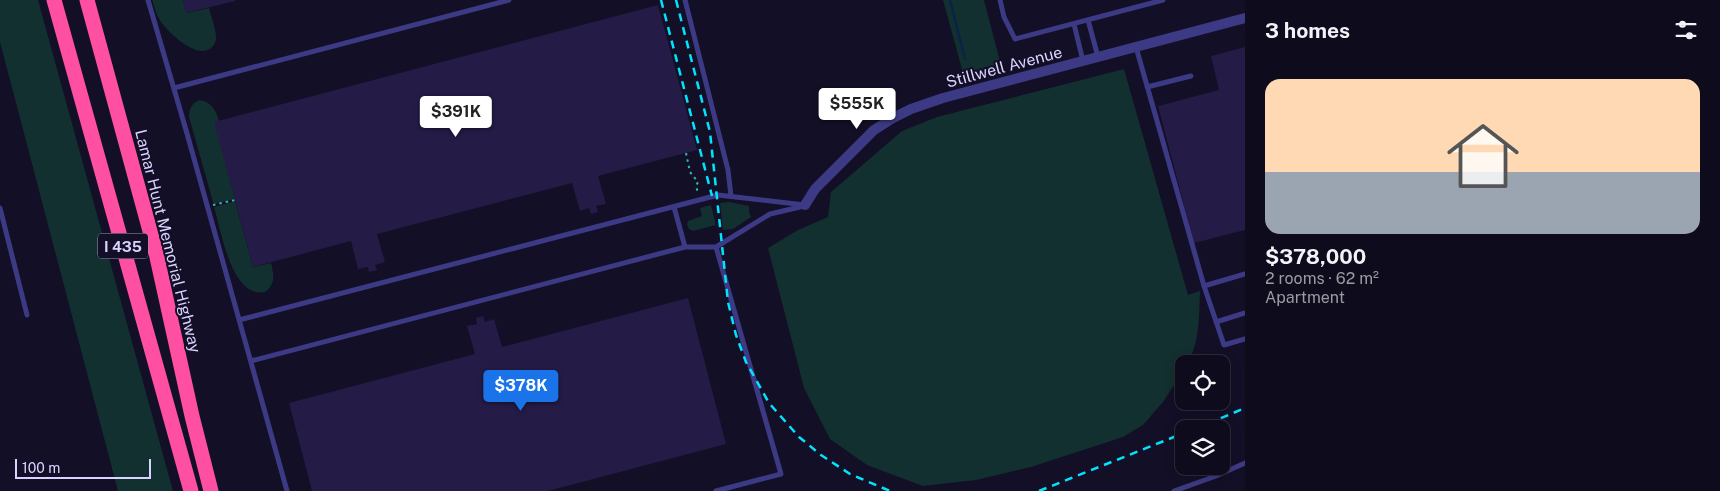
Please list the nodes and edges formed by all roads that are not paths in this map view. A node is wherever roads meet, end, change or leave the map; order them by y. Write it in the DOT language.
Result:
graph roads {
  1 [pos="54,0"];
  2 [pos="87,0"];
  3 [pos="148,0"];
  4 [pos="509,0"];
  5 [pos="685,0"];
  6 [pos="1000,0"];
  7 [pos="1163,0"];
  8 [pos="1245,18"];
  9 [pos="1088,20"];
  10 [pos="1074,24"];
  11 [pos="1136,47"];
  12 [pos="1098,57"];
  13 [pos="1083,61"];
  14 [pos="1191,76"];
  15 [pos="1147,87"];
  16 [pos="174,88"];
  17 [pos="731,196"];
  18 [pos="805,205"];
  19 [pos="674,207"];
  20 [pos="0,208"];
  21 [pos="685,247"];
  22 [pos="716,247"];
  23 [pos="1245,274"];
  24 [pos="1204,286"];
  25 [pos="1245,313"];
  26 [pos="27,315"];
  27 [pos="239,320"];
  28 [pos="1216,322"];
  29 [pos="1245,339"];
  30 [pos="251,361"];
  31 [pos="1245,463"];
  32 [pos="191,491"];
  33 [pos="211,491"];
  34 [pos="287,491"];
  35 [pos="716,491"];
  36 [pos="1174,491"];
  1 -- 32 [label="highway, I 435"];
  2 -- 33 [label="highway, Lamar Hunt Memorial Highway / I 435"];
  3 -- 16 [label="lane"];
  4 -- 16 [label="lane"];
  5 -- 17 [label="lane"];
  6 -- 10 [label="lane"];
  7 -- 9 [label="lane"];
  8 -- 11 [label="street, Stillwell Avenue"];
  9 -- 10 [label="lane"];
  9 -- 12 [label="lane"];
  10 -- 13 [label="lane"];
  11 -- 12 [label="street, Stillwell Avenue"];
  11 -- 15 [label="lane"];
  12 -- 13 [label="street, Stillwell Avenue"];
  13 -- 18 [label="street, Stillwell Avenue"];
  14 -- 15 [label="lane"];
  15 -- 24 [label="lane"];
  16 -- 27 [label="lane"];
  17 -- 18 [label="lane"];
  17 -- 19 [label="lane"];
  18 -- 22 [label="lane"];
  19 -- 21 [label="lane"];
  19 -- 27 [label="lane"];
  20 -- 26 [label="lane"];
  21 -- 22 [label="lane"];
  21 -- 30 [label="lane"];
  22 -- 35 [label="lane"];
  23 -- 24 [label="lane"];
  24 -- 28 [label="lane"];
  25 -- 28 [label="lane"];
  27 -- 30 [label="lane"];
  28 -- 29 [label="lane"];
  30 -- 34 [label="lane"];
  31 -- 36 [label="lane"];
}
